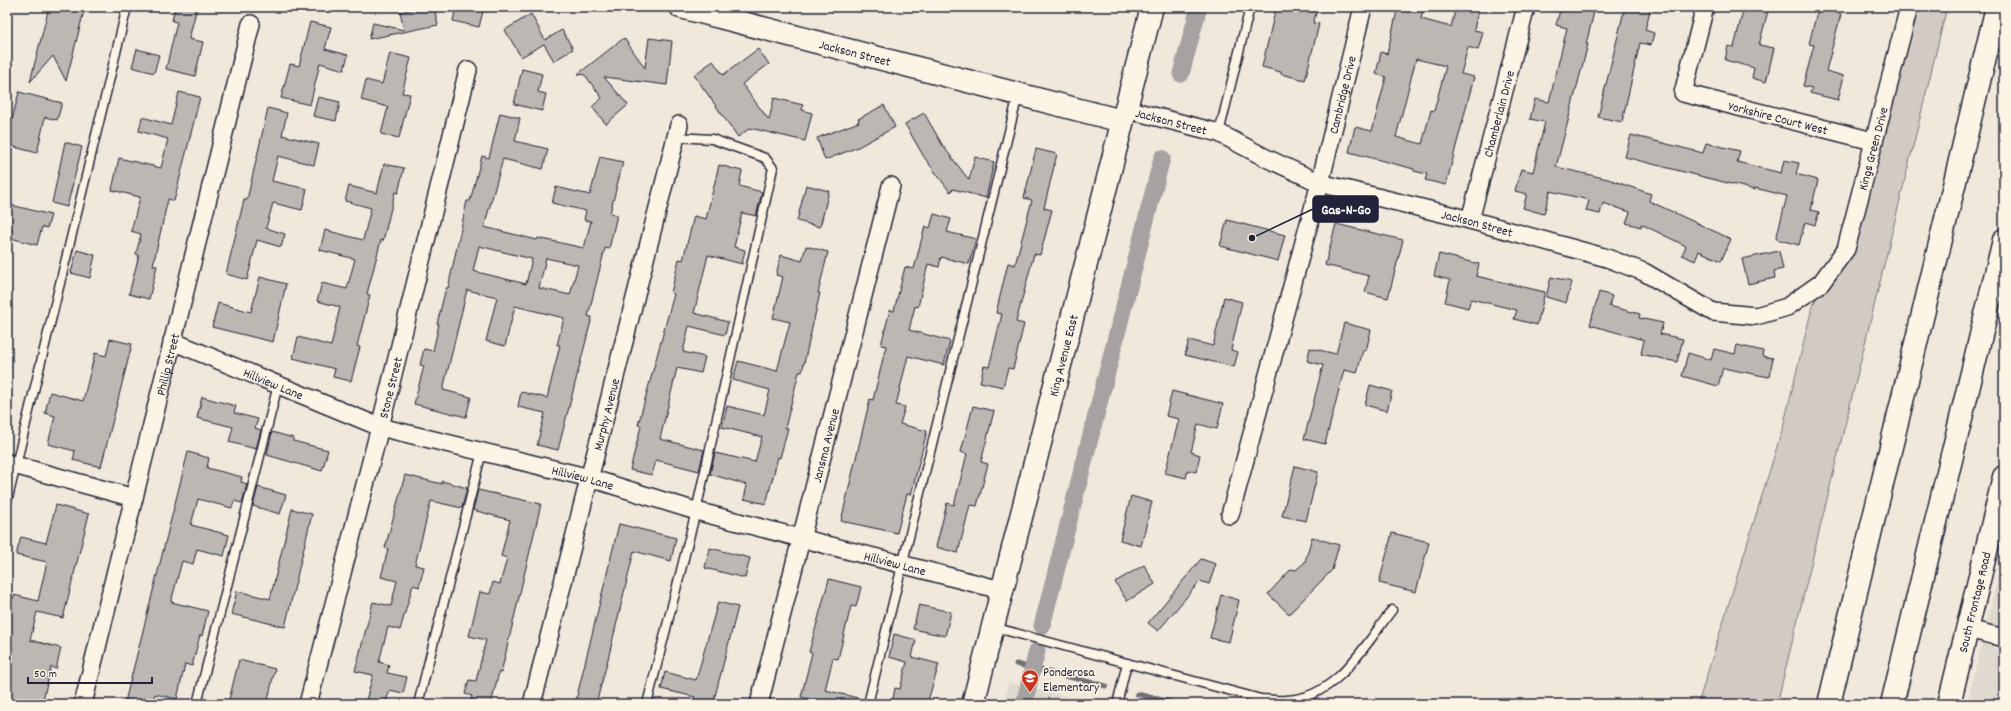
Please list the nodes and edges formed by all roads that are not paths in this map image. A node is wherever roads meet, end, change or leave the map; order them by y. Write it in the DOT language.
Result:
graph roads {
  1 [pos="127,7"];
  2 [pos="682,7"];
  3 [pos="1152,7"];
  4 [pos="1250,7"];
  5 [pos="1363,7"];
  6 [pos="1526,7"];
  7 [pos="1705,7"];
  8 [pos="1909,7"];
  9 [pos="1997,7"];
  10 [pos="251,24"];
  11 [pos="468,70"];
  12 [pos="1018,94"];
  13 [pos="1124,115"];
  14 [pos="677,131"];
  15 [pos="1219,133"];
  16 [pos="1873,141"];
  17 [pos="1320,183"];
  18 [pos="891,186"];
  19 [pos="1470,220"];
  20 [pos="2004,240"];
  21 [pos="1821,283"];
  22 [pos="172,341"];
  23 [pos="278,385"];
  24 [pos="380,427"];
  25 [pos="482,452"];
  26 [pos="11,464"];
  27 [pos="2004,477"];
  28 [pos="590,478"];
  29 [pos="134,498"];
  30 [pos="7,502"];
  31 [pos="696,511"];
  32 [pos="1230,515"];
  33 [pos="800,539"];
  34 [pos="902,565"];
  35 [pos="1001,590"];
  36 [pos="1392,610"];
  37 [pos="992,627"];
  38 [pos="1968,629"];
  39 [pos="2004,638"];
  40 [pos="1127,663"];
  41 [pos="83,704"];
  42 [pos="197,704"];
  43 [pos="308,704"];
  44 [pos="418,704"];
  45 [pos="532,704"];
  46 [pos="647,704"];
  47 [pos="759,704"];
  48 [pos="868,704"];
  49 [pos="973,704"];
  50 [pos="1117,704"];
  51 [pos="1828,704"];
  52 [pos="1892,704"];
  53 [pos="1950,704"];
  1 -- 26 [label="lane"];
  2 -- 12 [label="main road, Jackson Street"];
  3 -- 13 [label="main road, King Avenue East"];
  4 -- 15 [label="lane"];
  5 -- 17 [label="street, Cambridge Drive"];
  6 -- 19 [label="street, Chamberlain Drive"];
  7 -- 16 [label="street, Yorkshire Court West"];
  8 -- 16 [label="street, Kings Green Drive"];
  9 -- 51 [label="main road"];
  10 -- 22 [label="street, Phillip Street"];
  11 -- 24 [label="street, Stone Street"];
  12 -- 13 [label="main road, Jackson Street"];
  12 -- 34 [label="lane"];
  13 -- 15 [label="street, Jackson Street"];
  13 -- 35 [label="main road, King Avenue East"];
  14 -- 28 [label="street, Murphy Avenue"];
  14 -- 31 [label="lane"];
  15 -- 17 [label="street, Jackson Street"];
  16 -- 21 [label="street, Kings Green Drive"];
  17 -- 19 [label="street, Jackson Street"];
  17 -- 32 [label="street, Cambridge Drive"];
  18 -- 33 [label="street, Jansma Avenue"];
  19 -- 21 [label="street, Jackson Street"];
  20 -- 52 [label="main road"];
  22 -- 23 [label="street, Hillview Lane"];
  22 -- 29 [label="street, Phillip Street"];
  23 -- 24 [label="street, Hillview Lane"];
  23 -- 42 [label="lane"];
  24 -- 25 [label="street, Hillview Lane"];
  24 -- 43 [label="street, Stone Street"];
  25 -- 28 [label="street, Hillview Lane"];
  25 -- 44 [label="lane"];
  26 -- 29 [label="street"];
  26 -- 30 [label="lane"];
  27 -- 38 [label="main road, South Frontage Road"];
  28 -- 31 [label="street, Hillview Lane"];
  28 -- 45 [label="street, Murphy Avenue"];
  29 -- 41 [label="street, Phillip Street"];
  31 -- 33 [label="street, Hillview Lane"];
  31 -- 46 [label="lane"];
  33 -- 34 [label="street, Hillview Lane"];
  33 -- 47 [label="street, Jansma Avenue"];
  34 -- 35 [label="street, Hillview Lane"];
  34 -- 48 [label="lane"];
  35 -- 37 [label="main road, King Avenue East"];
  36 -- 40 [label="lane"];
  37 -- 40 [label="lane"];
  37 -- 49 [label="main road, King Avenue East"];
  38 -- 39 [label="street"];
  38 -- 53 [label="main road, South Frontage Road"];
  40 -- 50 [label="lane"];
}
